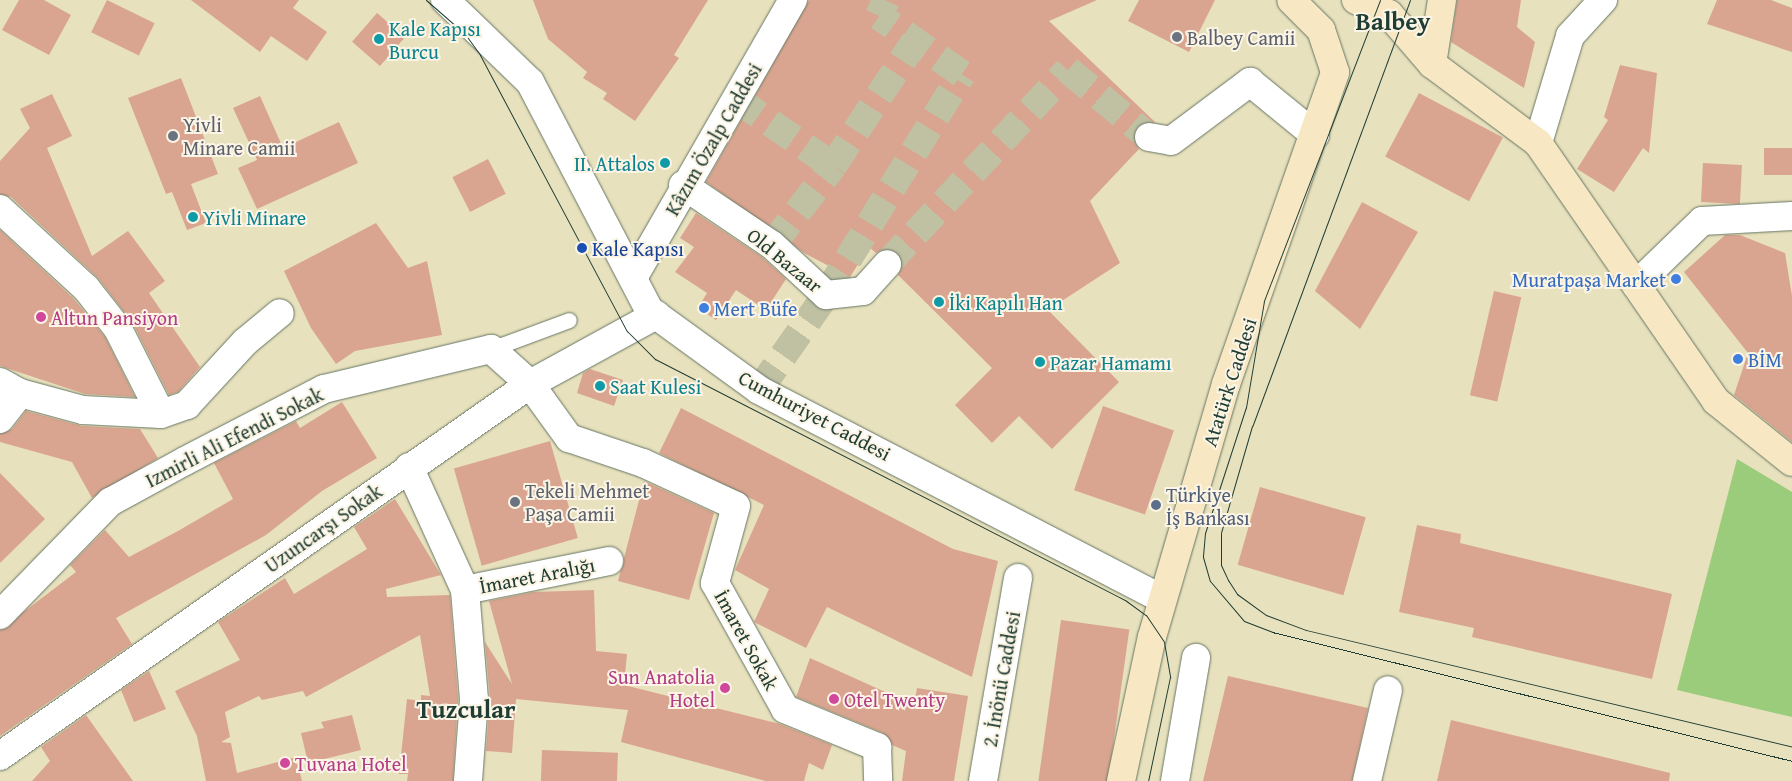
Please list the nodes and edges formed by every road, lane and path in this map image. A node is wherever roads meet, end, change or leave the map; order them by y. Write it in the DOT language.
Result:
graph roads {
  1 [pos="444,0"];
  2 [pos="793,0"];
  3 [pos="1291,0"];
  4 [pos="1356,0"];
  5 [pos="1442,0"];
  6 [pos="1603,0"];
  7 [pos="1432,64"];
  8 [pos="1315,134"];
  9 [pos="1150,138"];
  10 [pos="1538,143"];
  11 [pos="683,185"];
  12 [pos="0,209"];
  13 [pos="1792,216"];
  14 [pos="887,264"];
  15 [pos="633,278"];
  16 [pos="1636,285"];
  17 [pos="280,314"];
  18 [pos="656,315"];
  19 [pos="570,320"];
  20 [pos="491,349"];
  21 [pos="530,384"];
  22 [pos="10,388"];
  23 [pos="162,414"];
  24 [pos="0,419"];
  25 [pos="1792,462"];
  26 [pos="409,467"];
  27 [pos="609,561"];
  28 [pos="1018,578"];
  29 [pos="465,590"];
  30 [pos="1162,599"];
  31 [pos="0,614"];
  32 [pos="1196,658"];
  33 [pos="1388,690"];
  34 [pos="0,756"];
  35 [pos="468,781"];
  36 [pos="878,781"];
  37 [pos="983,781"];
  38 [pos="1121,781"];
  39 [pos="1175,781"];
  40 [pos="1367,781"];
  1 -- 15 [label="street, Cumhuriyet Caddesi"];
  2 -- 11 [label="street, Kâzım Özalp Caddesi"];
  3 -- 8 [label="street, Atatürk Caddesi"];
  4 -- 7 [label="street"];
  5 -- 7 [label="street"];
  6 -- 10 [label="street"];
  7 -- 10 [label="street"];
  8 -- 9 [label="street"];
  8 -- 30 [label="street, Atatürk Caddesi"];
  10 -- 16 [label="street"];
  11 -- 14 [label="street, Old Bazaar"];
  11 -- 15 [label="street, Kâzım Özalp Caddesi"];
  12 -- 23 [label="street"];
  13 -- 16 [label="street"];
  15 -- 18 [label="street, Cumhuriyet Caddesi"];
  16 -- 25 [label="street"];
  17 -- 23 [label="street"];
  18 -- 21 [label="street, Uzuncarşı Sokak"];
  18 -- 30 [label="street, Cumhuriyet Caddesi"];
  19 -- 20 [label="lane"];
  20 -- 21 [label="street"];
  20 -- 31 [label="street, Izmirli Ali Efendi Sokak"];
  21 -- 26 [label="street, Uzuncarşı Sokak"];
  21 -- 36 [label="street, İmaret Sokak"];
  22 -- 23 [label="street"];
  22 -- 24 [label="street"];
  26 -- 29 [label="street"];
  26 -- 34 [label="street, Uzuncarşı Sokak"];
  27 -- 29 [label="street, İmaret Aralığı"];
  28 -- 37 [label="street, 2. İnönü Caddesi"];
  29 -- 35 [label="street"];
  30 -- 38 [label="street, Atatürk Caddesi"];
  32 -- 39 [label="street"];
  33 -- 40 [label="street"];
}
